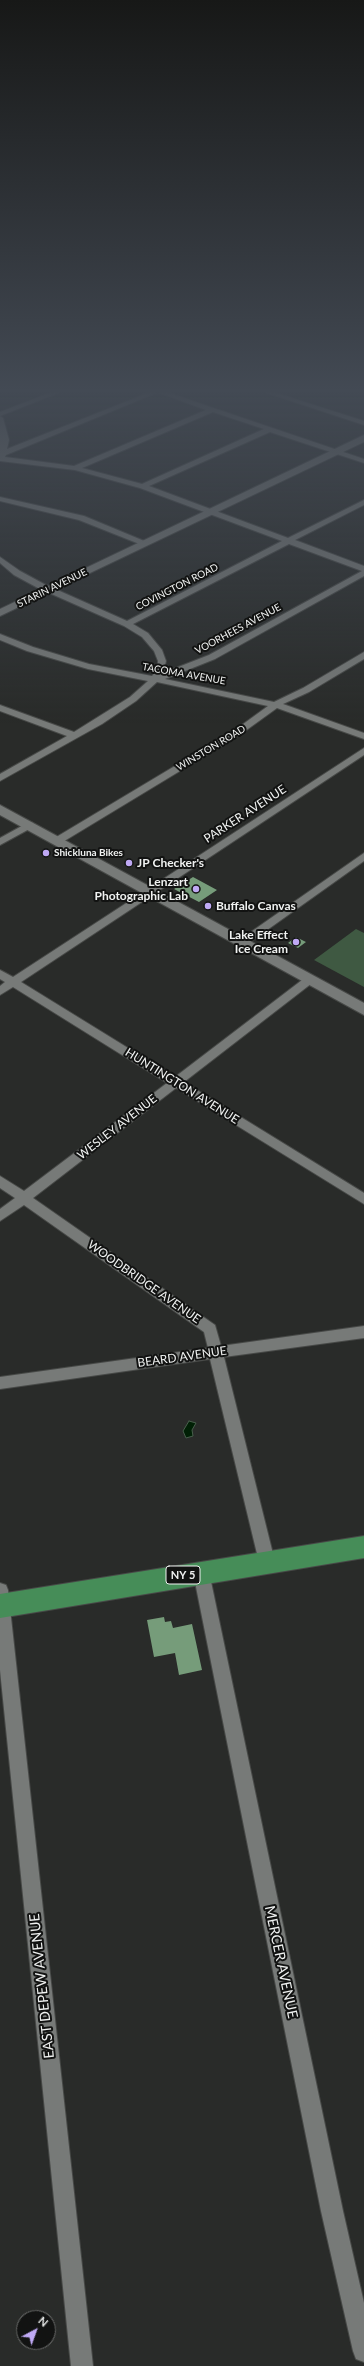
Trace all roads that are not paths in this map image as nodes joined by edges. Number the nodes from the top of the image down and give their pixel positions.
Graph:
1 (19, 503) edge
2 (191, 503) edge
3 (228, 503) edge
4 (361, 503) edge
5 (212, 511) junction
6 (289, 541) junction
7 (145, 543) junction
8 (0, 559) edge
9 (364, 569) edge
10 (364, 573) edge
11 (49, 589) junction
12 (0, 613) edge
13 (127, 624) junction
14 (0, 637) edge
15 (364, 655) edge
16 (154, 680) junction
17 (275, 705) junction
18 (0, 708) edge
19 (75, 736) junction
20 (364, 736) edge
21 (364, 751) edge
22 (0, 778) edge
23 (0, 809) edge
24 (29, 825) junction
25 (57, 841) junction
26 (0, 842) edge
27 (364, 856) edge
28 (149, 892) junction
29 (242, 943) junction
30 (0, 974) edge
31 (310, 980) junction
32 (13, 983) junction
33 (0, 991) edge
34 (364, 1010) edge
35 (176, 1082) junction
36 (0, 1181) edge
37 (24, 1198) junction
38 (364, 1199) edge
39 (0, 1216) edge
40 (364, 1332) edge
41 (216, 1353) junction
42 (0, 1383) edge
43 (364, 1547) edge
44 (267, 1562) junction
45 (201, 1572) junction
46 (1, 1600) edge
47 (364, 2351) edge
48 (82, 2366) edge

1 - 7 street
2 - 5 street
3 - 5 street, STARIN AVENUE
4 - 6 street, COVINGTON ROAD
5 - 6 street
5 - 7 street, STARIN AVENUE
6 - 9 street
6 - 13 street, COVINGTON ROAD
7 - 11 street, STARIN AVENUE
8 - 11 street
10 - 16 street, VOORHEES AVENUE
11 - 12 street, STARIN AVENUE
11 - 13 street
13 - 16 street
14 - 16 street, TACOMA AVENUE
15 - 17 street, WINSTON ROAD
16 - 17 street, TACOMA AVENUE
16 - 19 street, VOORHEES AVENUE
17 - 20 street, TACOMA AVENUE
17 - 25 street, WINSTON ROAD
18 - 19 street
19 - 22 street, VOORHEES AVENUE
21 - 28 street, PARKER AVENUE
23 - 24 street
24 - 25 street
24 - 26 street
25 - 28 street
27 - 29 street
28 - 29 street
28 - 32 street, PARKER AVENUE
29 - 31 street
30 - 32 street, HUNTINGTON AVENUE
31 - 34 street
31 - 35 street, WESLEY AVENUE
32 - 33 street, PARKER AVENUE
32 - 35 street, HUNTINGTON AVENUE
35 - 37 street, WESLEY AVENUE
35 - 38 street, HUNTINGTON AVENUE
36 - 37 street, WOODBRIDGE AVENUE
37 - 39 street, WESLEY AVENUE
37 - 41 street, WOODBRIDGE AVENUE
40 - 41 street, BEARD AVENUE
41 - 42 street, BEARD AVENUE
41 - 44 street, WOODBRIDGE AVENUE
43 - 44 main road, NY 5
44 - 45 main road, NY 5
45 - 46 main road, NY 5
45 - 47 street, MERCER AVENUE
46 - 48 street, EAST DEPEW AVENUE

